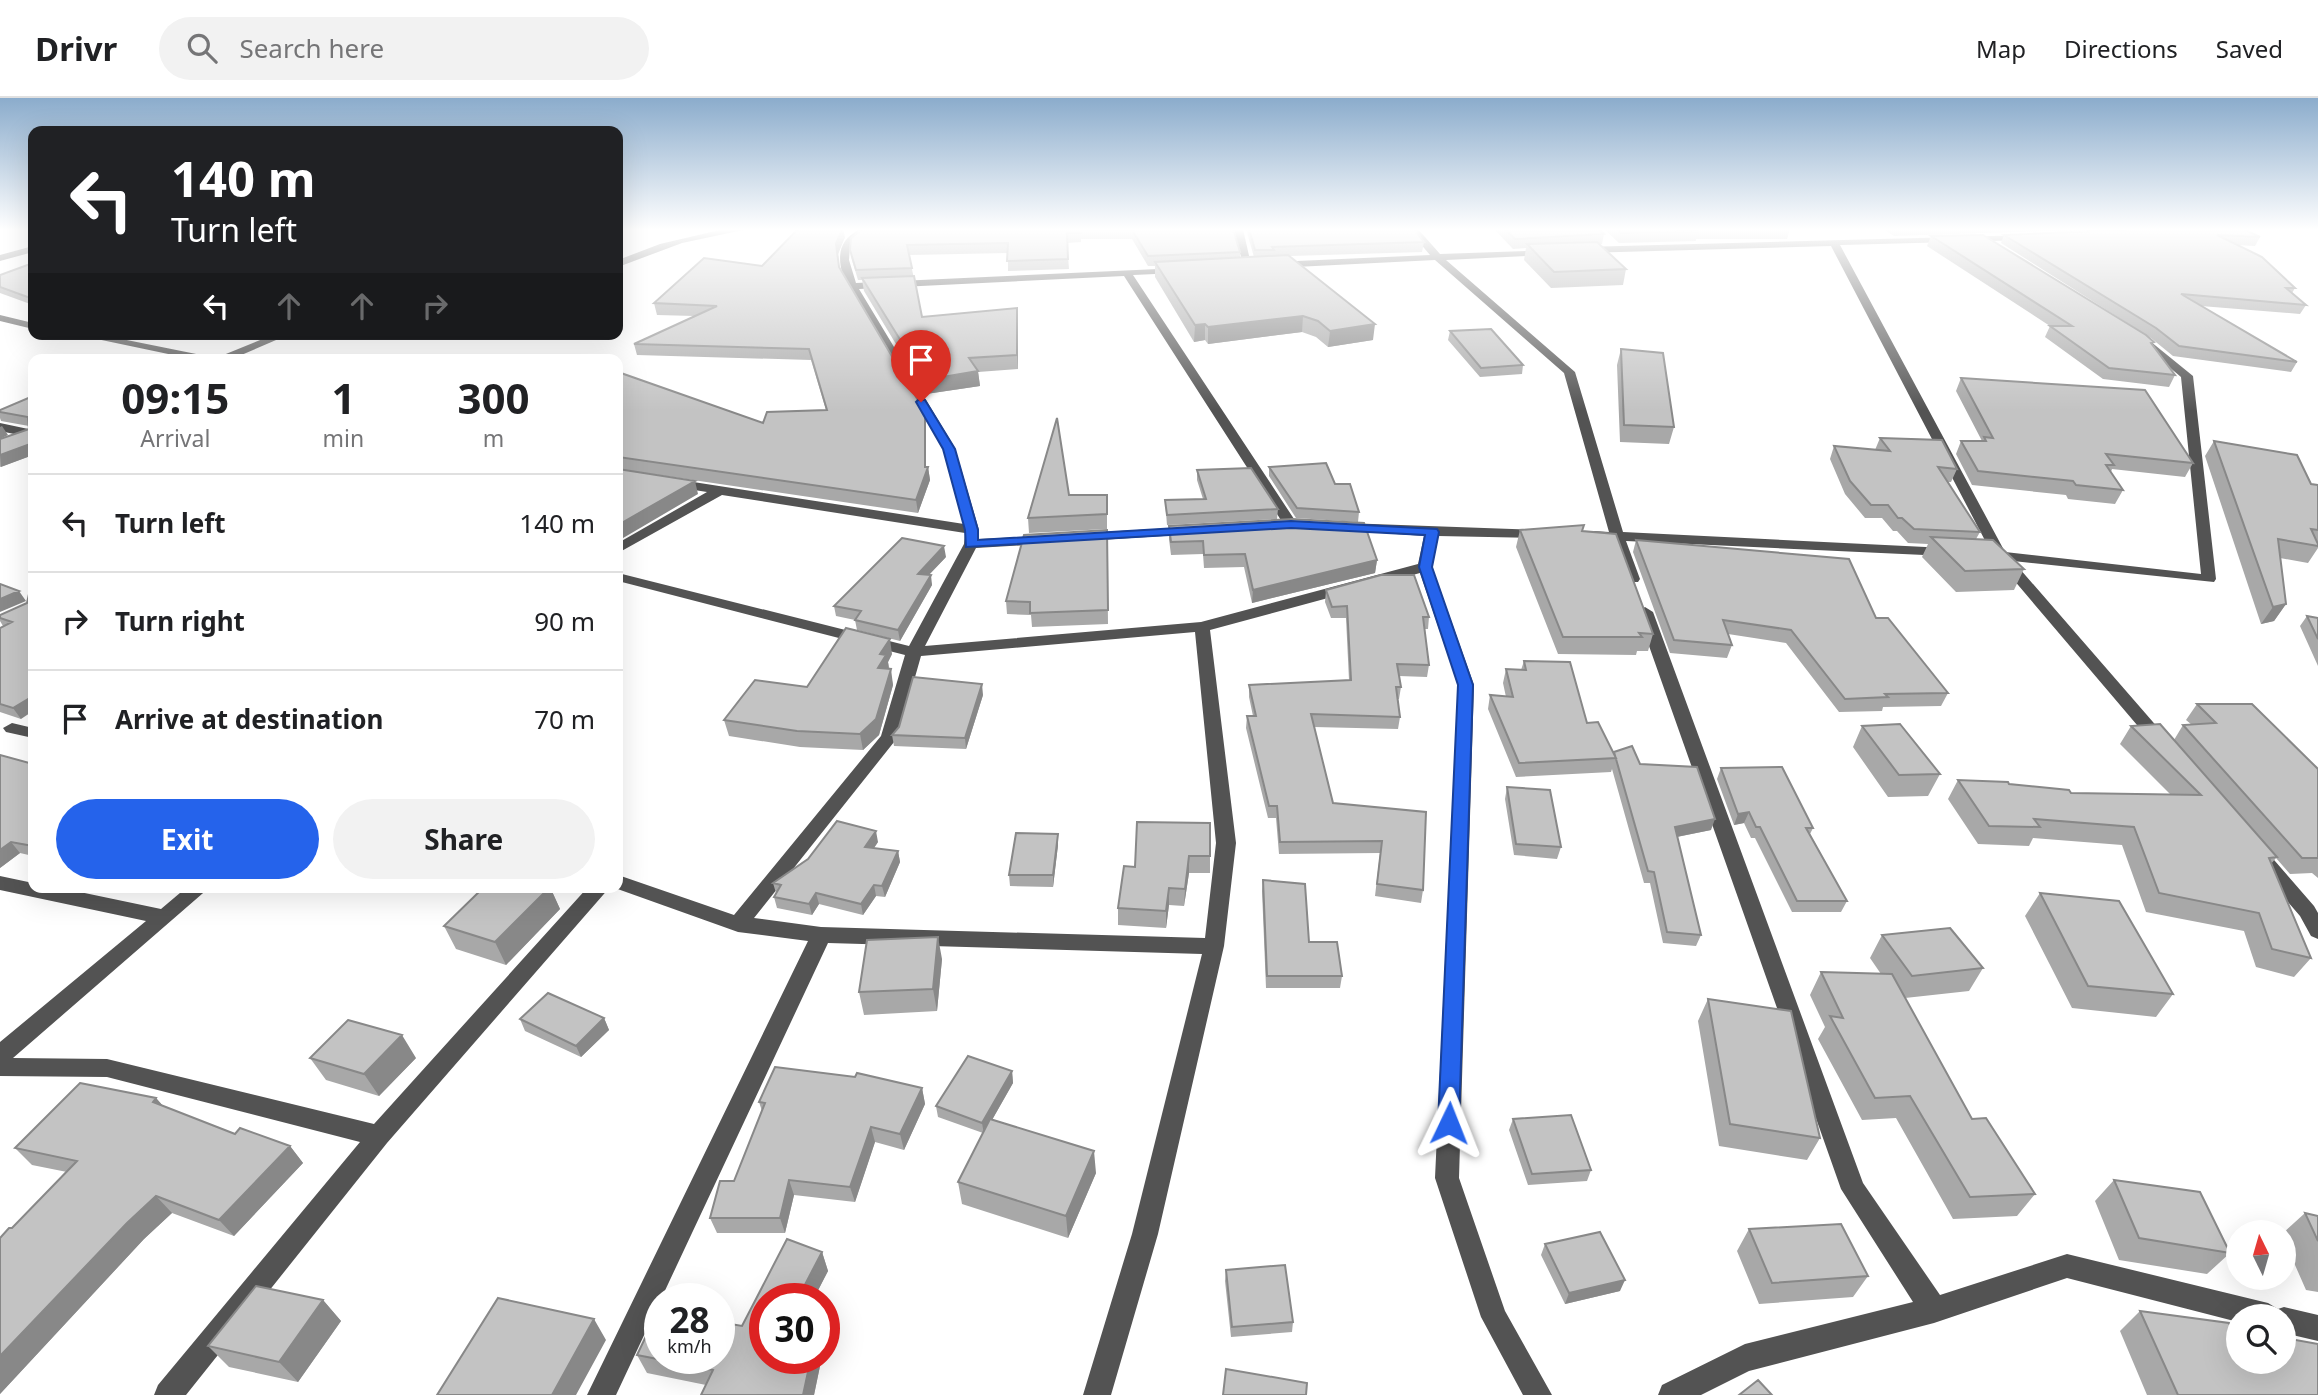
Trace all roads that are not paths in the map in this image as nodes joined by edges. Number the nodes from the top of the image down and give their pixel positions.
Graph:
1 (854, 290) edge
2 (1138, 290) edge
3 (1474, 290) edge
4 (1859, 290) edge
5 (0, 318) edge
6 (18, 323) junction
7 (28, 325) edge
8 (0, 330) edge
9 (2135, 335) edge
10 (110, 340) edge
11 (270, 340) edge
12 (184, 354) edge
13 (234, 354) edge
14 (0, 427) edge
15 (28, 432) edge
16 (28, 435) edge
17 (10, 441) edge
18 (656, 480) edge
19 (720, 490) junction
20 (1291, 525) edge
21 (1330, 527) edge
22 (1208, 530) edge
23 (1432, 532) junction
24 (1551, 534) edge
25 (1578, 535) edge
26 (1617, 536) junction
27 (971, 537) junction
28 (623, 546) edge
29 (1998, 554) junction
30 (1425, 567) junction
31 (623, 578) edge
32 (1202, 627) junction
33 (914, 652) junction
34 (12, 728) dead end
35 (28, 732) edge
36 (2171, 753) edge
37 (2252, 848) edge
38 (0, 883) edge
39 (623, 883) edge
40 (28, 889) edge
41 (49, 893) edge
42 (193, 893) edge
43 (595, 893) edge
44 (165, 917) junction
45 (738, 924) junction
46 (2318, 930) edge
47 (821, 935) junction
48 (1214, 946) junction
49 (0, 1055) edge
50 (0, 1067) edge
51 (379, 1136) junction
52 (2226, 1306) edge
53 (1934, 1310) junction
54 (2296, 1323) edge
55 (2318, 1328) edge
56 (168, 1395) edge
57 (601, 1395) edge
58 (1097, 1395) edge
59 (1538, 1395) edge
60 (1672, 1395) edge

1 - 27 street
2 - 20 street
3 - 26 street
4 - 29 street
5 - 6 street
6 - 7 street
6 - 8 street
9 - 29 street
10 - 12 street
11 - 13 street
14 - 15 street
16 - 17 street
18 - 19 street
19 - 27 street
19 - 28 street
21 - 23 street
22 - 27 street
23 - 24 street
23 - 30 street
25 - 26 street
26 - 29 street
26 - 53 street
27 - 33 street
29 - 36 street
30 - 32 street
30 - 59 street
31 - 33 street
32 - 33 street
32 - 48 street
33 - 45 street
34 - 35 street
37 - 46 street
38 - 40 street
39 - 45 street
41 - 44 street
42 - 44 street
43 - 51 street
44 - 49 street
45 - 47 street
47 - 48 street
47 - 57 street
48 - 58 street
50 - 51 street
51 - 56 street
52 - 53 street
53 - 60 street
54 - 55 street

